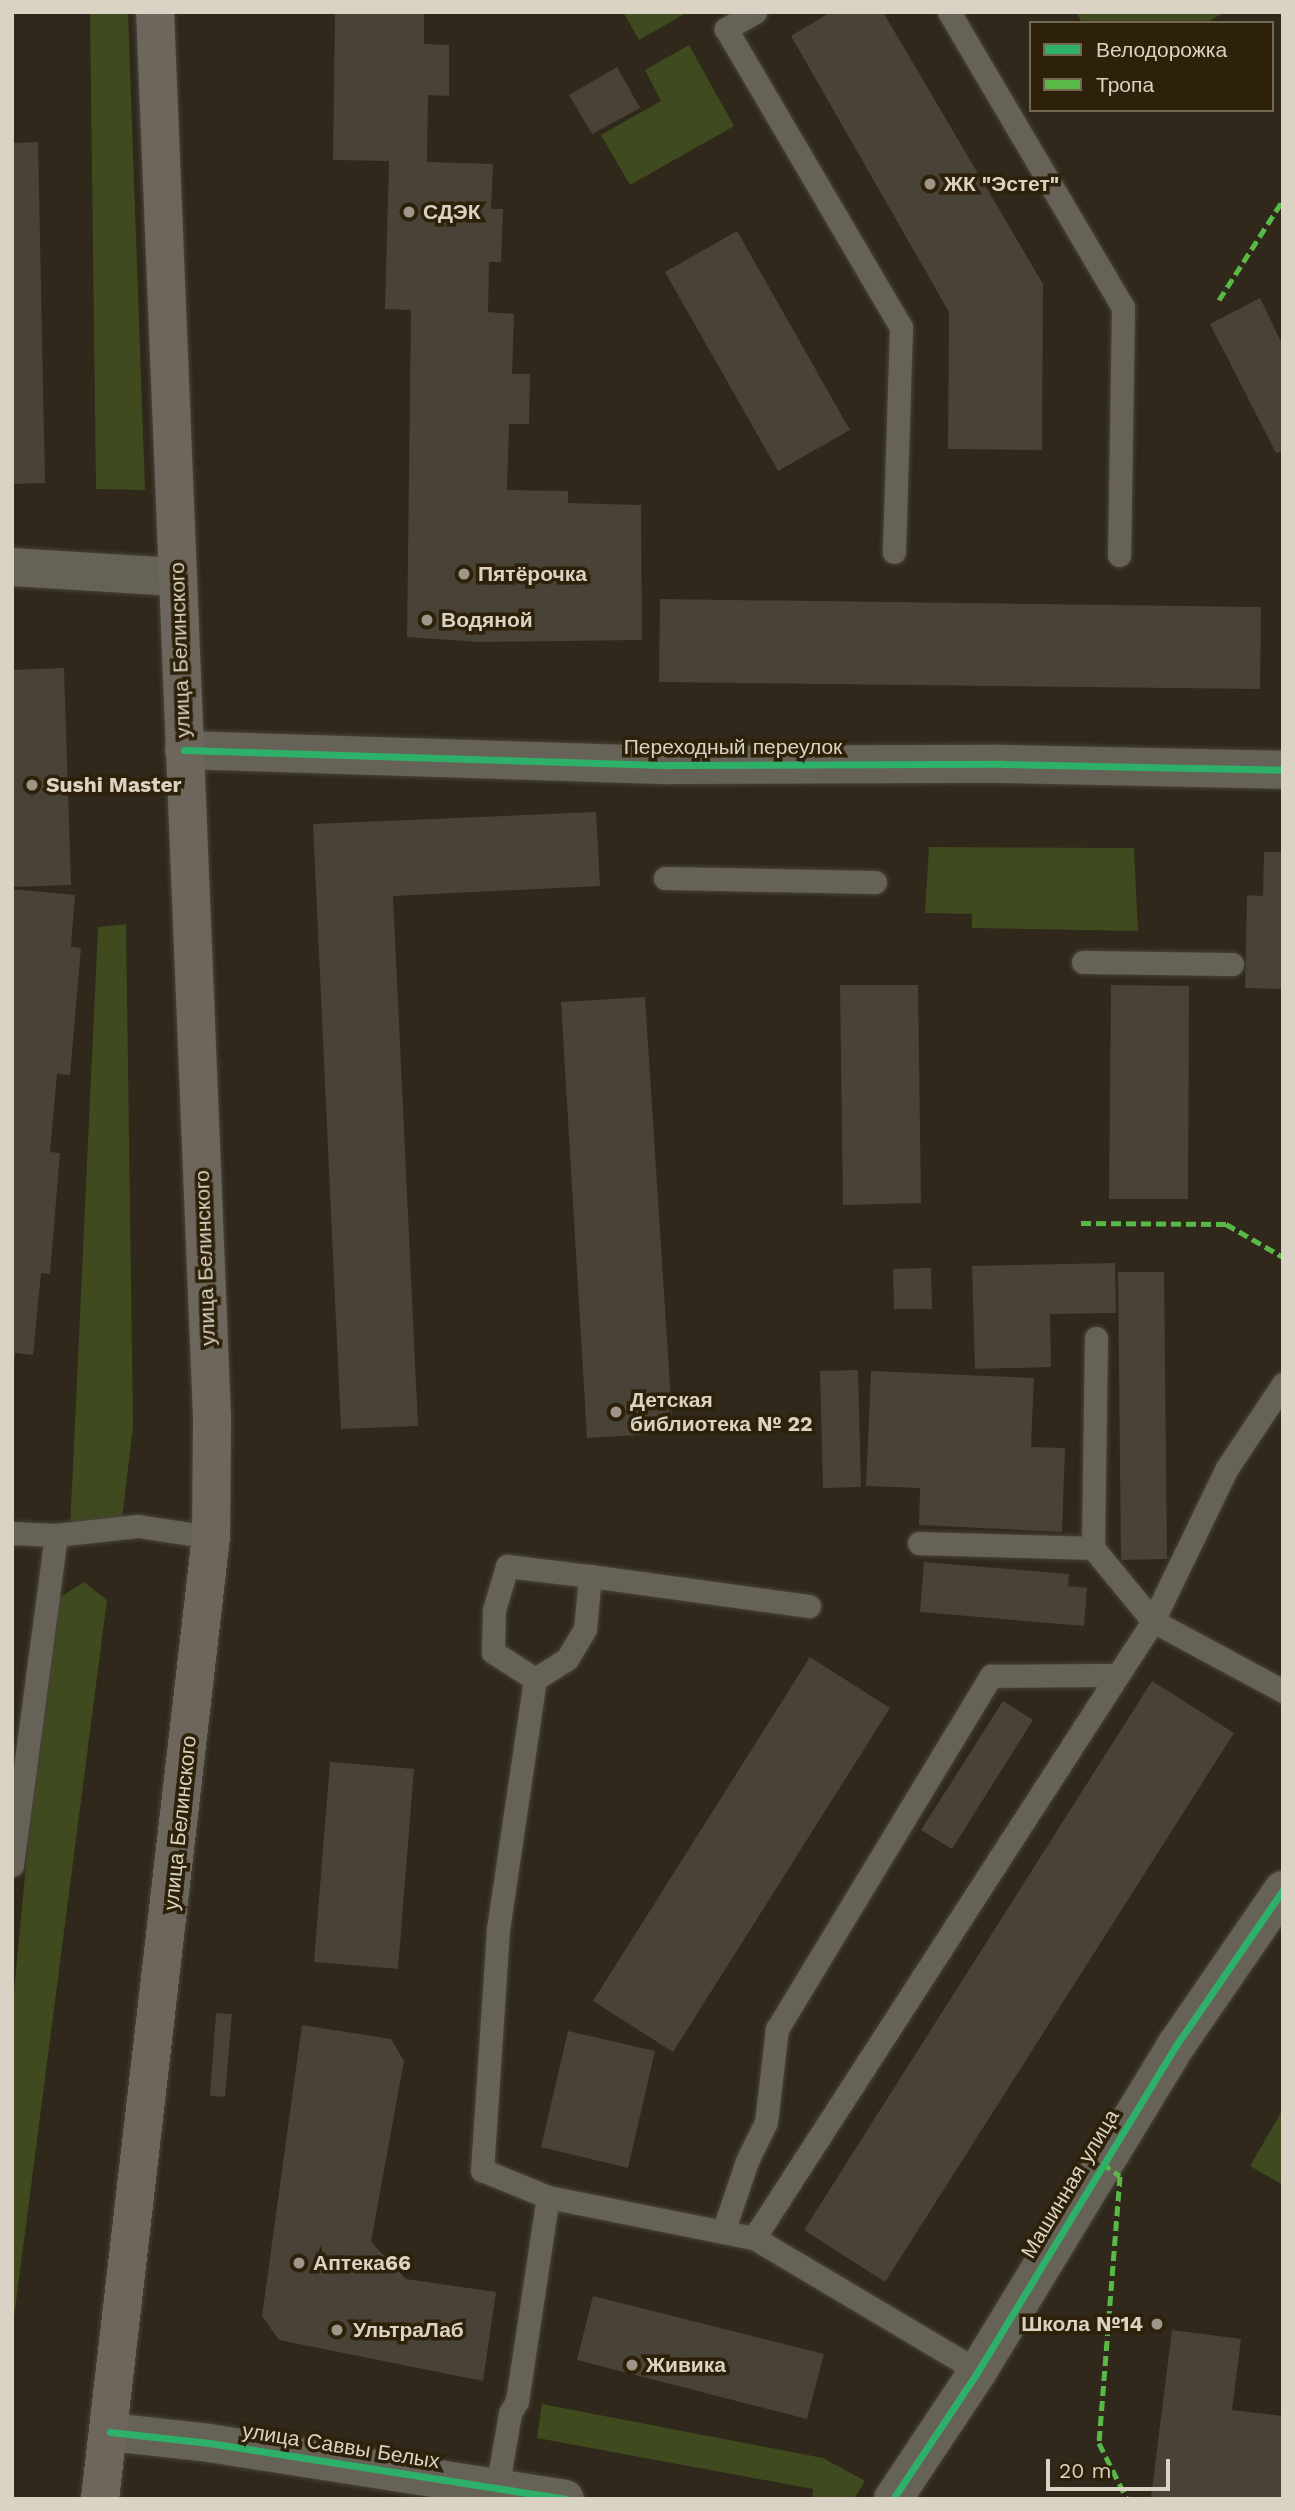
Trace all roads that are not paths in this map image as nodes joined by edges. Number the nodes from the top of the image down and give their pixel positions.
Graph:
1 (155, 12) edge
2 (755, 12) edge
3 (949, 12) edge
4 (894, 552) dead end
5 (1119, 555) dead end
6 (12, 567) edge
7 (177, 577) junction
8 (184, 750) junction
9 (1283, 770) edge
10 (665, 878) dead end
11 (875, 882) dead end
12 (1083, 962) dead end
13 (1232, 964) dead end
14 (1096, 1338) dead end
15 (1283, 1384) edge
16 (12, 1533) edge
17 (56, 1535) junction
18 (211, 1537) junction
19 (919, 1543) dead end
20 (1093, 1548) junction
21 (590, 1576) junction
22 (808, 1606) dead end
23 (1153, 1621) junction
24 (1118, 1675) junction
25 (535, 1679) junction
26 (1283, 1691) edge
27 (12, 1866) edge
28 (1283, 1890) edge
29 (548, 2197) junction
30 (723, 2232) junction
31 (754, 2238) junction
32 (978, 2371) junction
33 (110, 2432) junction
34 (497, 2489) junction
35 (100, 2499) edge
36 (565, 2499) edge
37 (893, 2499) edge

1 - 7 main road, улица Белинского
2 - 4 lane
3 - 5 lane
6 - 7 street
7 - 8 main road, улица Белинского
8 - 9 street, Переходный переулок
8 - 18 main road, улица Белинского
10 - 11 lane
12 - 13 lane
14 - 20 lane
15 - 23 lane
16 - 17 lane
17 - 18 lane
17 - 27 lane
18 - 33 main road, улица Белинского
19 - 20 lane
20 - 23 lane
21 - 22 lane
21 - 25 lane
21 - 25 lane
23 - 24 lane
23 - 26 lane
24 - 30 lane
24 - 31 lane
25 - 29 lane
28 - 32 street, Машинная улица
29 - 30 lane
29 - 34 lane
30 - 31 lane
31 - 32 lane
32 - 37 street, Машинная улица
33 - 34 street, улица Саввы Белых
33 - 35 main road, улица Белинского
34 - 36 street, улица Саввы Белых

